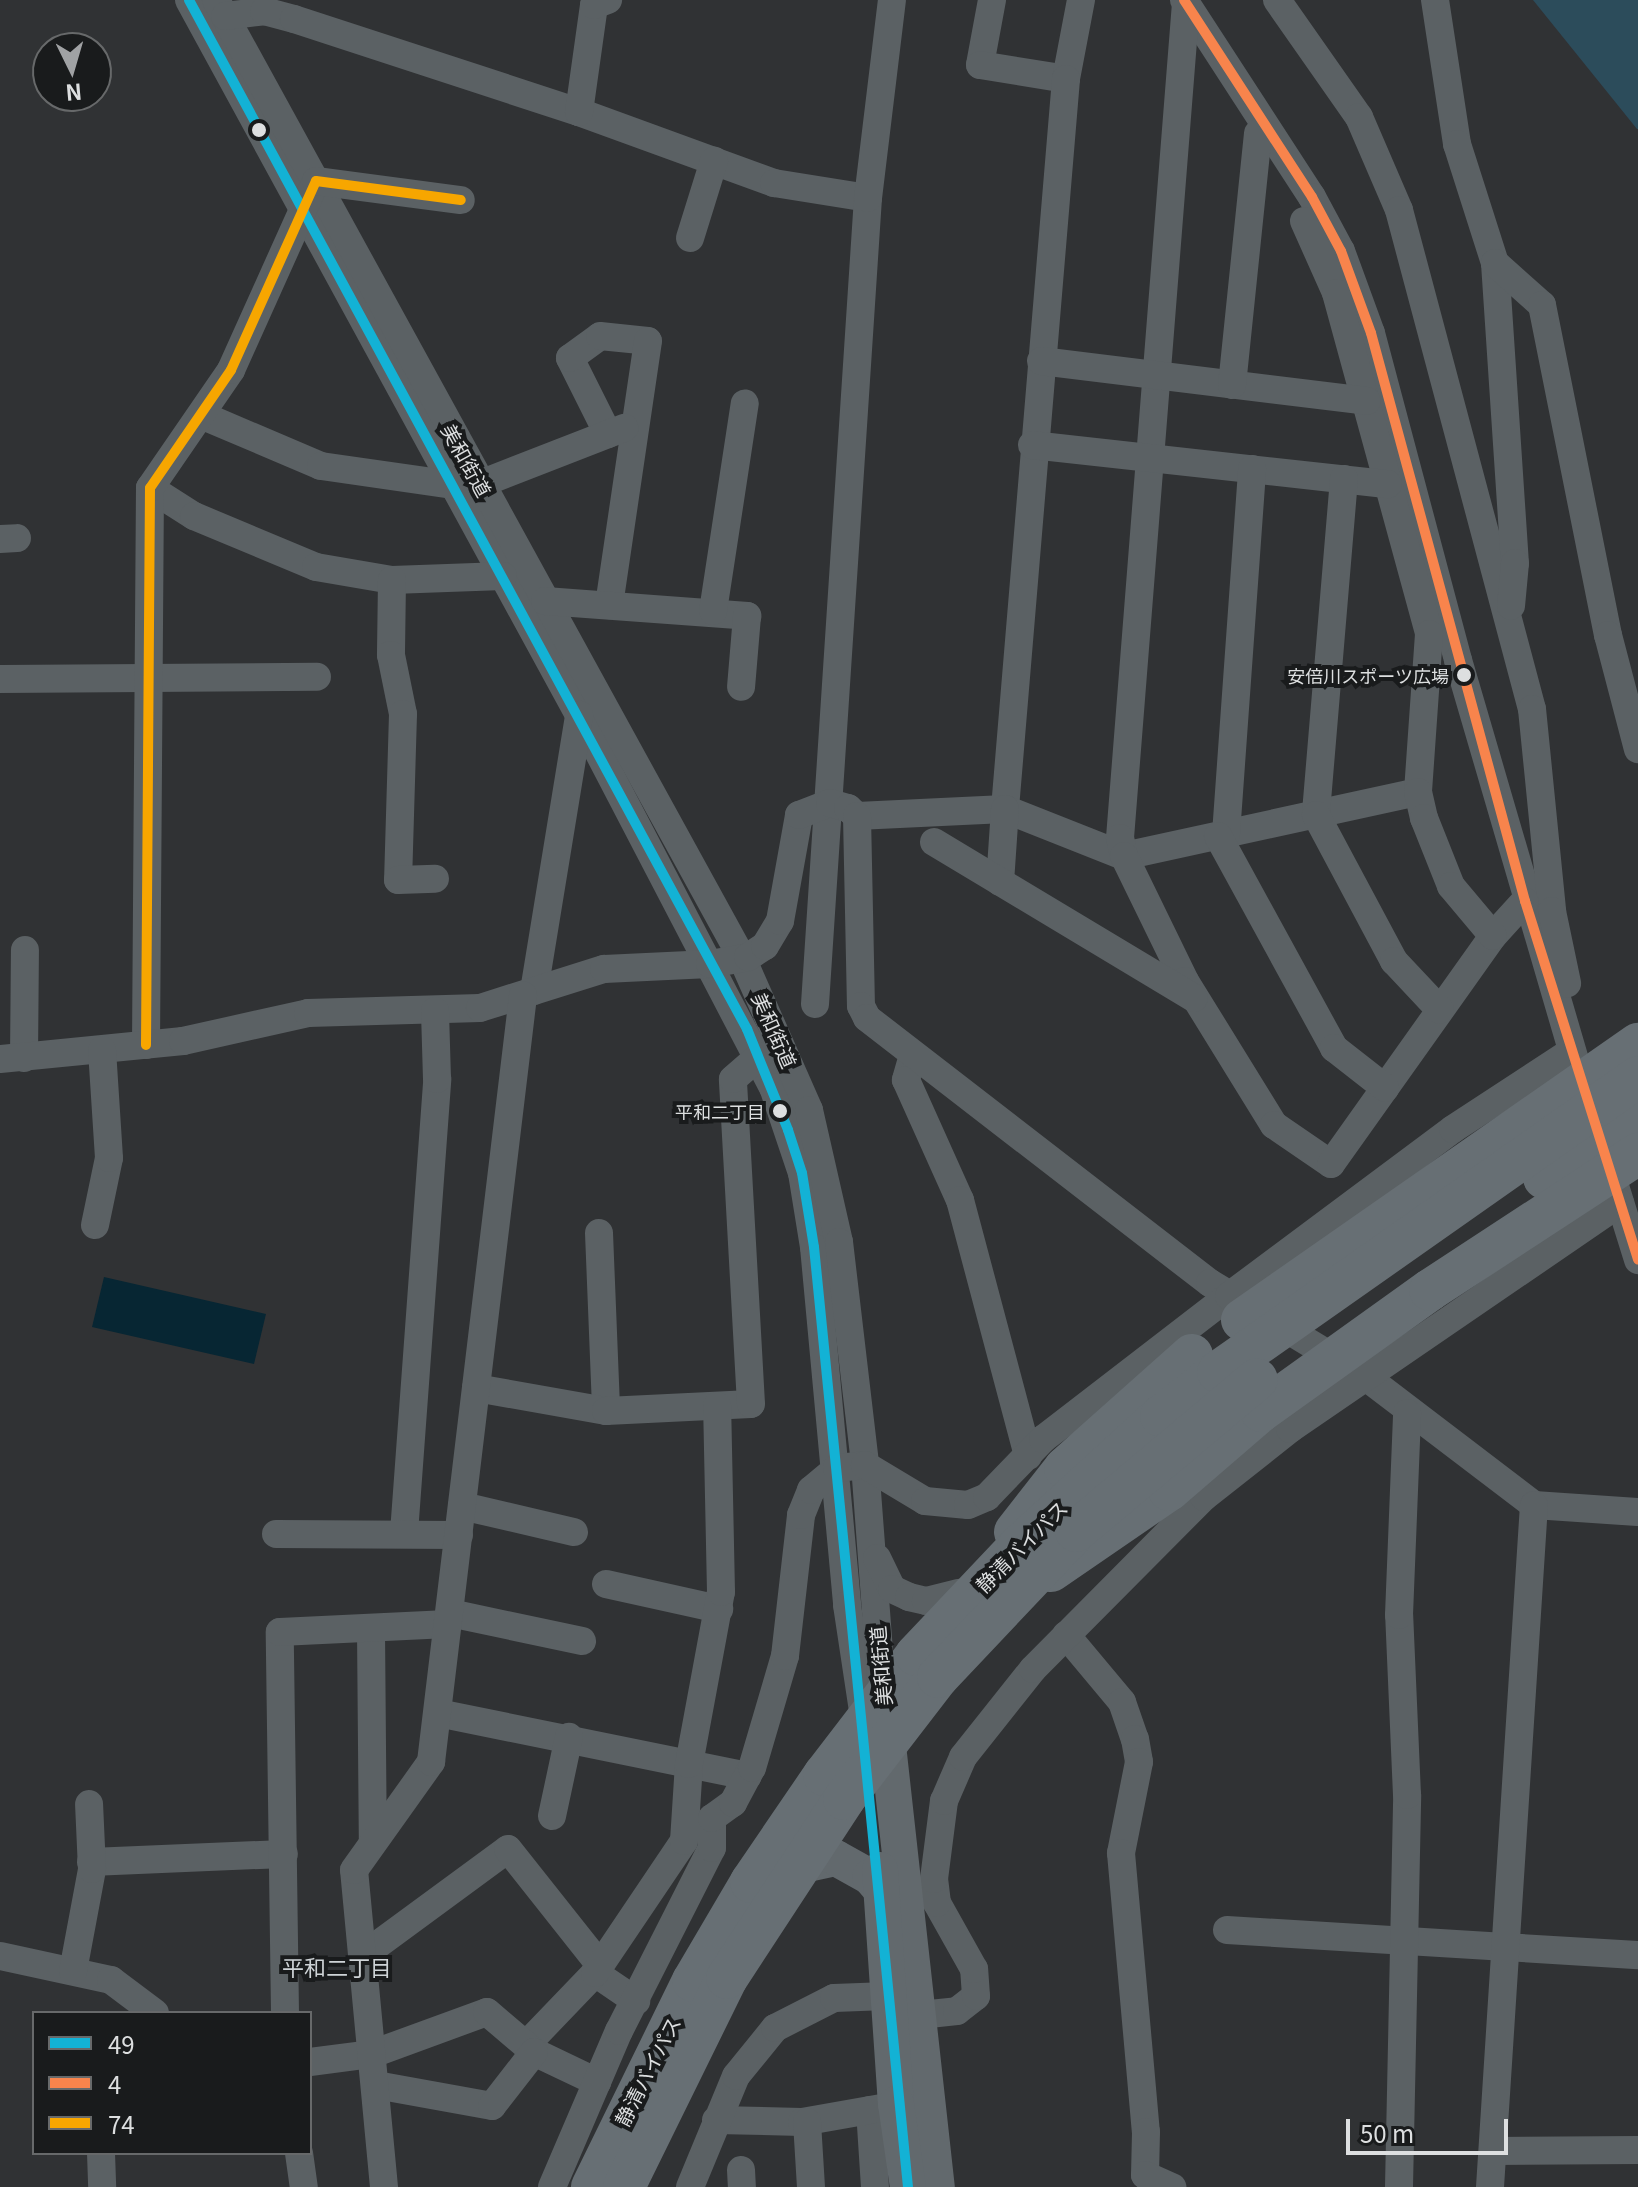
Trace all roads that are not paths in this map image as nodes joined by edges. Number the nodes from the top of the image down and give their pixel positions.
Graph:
1 (189, 0) edge
2 (608, 0) edge
3 (892, 0) edge
4 (992, 0) edge
5 (1081, 0) edge
6 (1277, 0) edge
7 (1435, 0) edge
8 (1185, 2) edge
9 (220, 8) edge
10 (298, 10) edge
11 (1066, 79) junction
12 (579, 112) junction
13 (1259, 122) junction
14 (714, 161) junction
15 (316, 181) junction
16 (868, 198) junction
17 (461, 200) dead end
18 (304, 210) junction
19 (690, 238) dead end
20 (1495, 263) junction
21 (1041, 361) junction
22 (1158, 375) junction
23 (1232, 385) junction
24 (1367, 401) junction
25 (745, 403) dead end
26 (201, 415) junction
27 (636, 424) junction
28 (608, 434) junction
29 (1032, 445) junction
30 (1152, 458) junction
31 (1252, 469) junction
32 (1344, 479) junction
33 (466, 484) junction
34 (1388, 484) junction
35 (150, 488) junction
36 (503, 576) junction
37 (392, 580) junction
38 (545, 601) junction
39 (609, 605) junction
40 (713, 611) junction
41 (1510, 627) junction
42 (317, 677) dead end
43 (0, 679) edge
44 (150, 679) junction
45 (741, 687) dead end
46 (579, 715) junction
47 (1638, 749) edge
48 (1418, 792) junction
49 (830, 803) junction
50 (1005, 809) junction
51 (1316, 815) junction
52 (857, 816) junction
53 (1222, 835) junction
54 (934, 842) dead end
55 (1124, 856) junction
56 (435, 879) dead end
57 (1000, 882) junction
58 (1525, 901) junction
59 (1493, 936) junction
60 (25, 950) dead end
61 (742, 958) junction
62 (710, 964) junction
63 (529, 994) junction
64 (1197, 1000) junction
65 (815, 1004) dead end
66 (1440, 1010) junction
67 (435, 1011) junction
68 (1638, 1044) edge
69 (146, 1045) junction
70 (1571, 1048) junction
71 (102, 1050) junction
72 (913, 1055) junction
73 (759, 1056) junction
74 (12, 1058) edge
75 (1638, 1077) edge
76 (1385, 1088) junction
77 (1638, 1115) edge
78 (1638, 1154) edge
79 (1620, 1203) junction
80 (95, 1225) dead end
81 (599, 1233) dead end
82 (1638, 1260) edge
83 (1229, 1296) junction
84 (1366, 1377) junction
85 (476, 1388) junction
86 (717, 1406) junction
87 (606, 1411) junction
88 (1407, 1413) junction
89 (1028, 1456) junction
90 (851, 1466) junction
91 (1534, 1505) junction
92 (462, 1506) junction
93 (1638, 1512) edge
94 (574, 1532) dead end
95 (404, 1533) junction
96 (276, 1534) dead end
97 (459, 1535) junction
98 (870, 1543) junction
99 (606, 1584) dead end
100 (959, 1593) junction
101 (719, 1609) junction
102 (449, 1618) junction
103 (371, 1631) junction
104 (1066, 1635) junction
105 (582, 1641) dead end
106 (438, 1713) junction
107 (874, 1714) junction
108 (569, 1737) junction
109 (689, 1764) junction
110 (748, 1776) junction
111 (89, 1804) dead end
112 (552, 1816) dead end
113 (373, 1840) junction
114 (284, 1854) junction
115 (91, 1862) junction
116 (783, 1870) junction
117 (882, 1891) junction
118 (1227, 1930) dead end
119 (1402, 1942) junction
120 (1506, 1948) junction
121 (365, 1954) junction
122 (1638, 1955) edge
123 (0, 1956) edge
124 (598, 1969) junction
125 (73, 1971) junction
126 (887, 1996) junction
127 (645, 2003) junction
128 (153, 2011) edge
129 (285, 2011) edge
130 (920, 2015) junction
131 (530, 2049) junction
132 (372, 2054) junction
133 (312, 2062) edge
134 (597, 2082) junction
135 (376, 2085) junction
136 (898, 2105) junction
137 (716, 2120) junction
138 (807, 2122) junction
139 (1638, 2150) edge
140 (1493, 2151) junction
141 (101, 2155) edge
142 (299, 2155) edge
143 (1145, 2181) edge
144 (102, 2187) edge
145 (304, 2187) edge
146 (384, 2187) edge
147 (552, 2187) edge
148 (577, 2187) edge
149 (592, 2187) edge
150 (624, 2187) edge
151 (630, 2187) edge
152 (690, 2187) edge
153 (811, 2187) edge
154 (875, 2187) edge
155 (908, 2187) edge
156 (937, 2187) edge
157 (1172, 2187) edge
158 (1399, 2187) edge
159 (1490, 2187) edge

1 - 18 street, 美和街道
2 - 12 street
3 - 16 street
4 - 11 street
5 - 11 street
6 - 41 street
7 - 20 street
8 - 13 street
8 - 22 street
9 - 10 street
9 - 15 street, 美和街道
10 - 12 street
11 - 21 street
12 - 14 street
13 - 23 street
13 - 24 street
13 - 58 street
14 - 16 street
14 - 19 street
15 - 17 street
15 - 18 street
15 - 33 street, 美和街道
16 - 49 street
18 - 26 street
18 - 33 street, 美和街道
20 - 41 street
20 - 47 street
21 - 22 street
21 - 29 street
22 - 23 street
22 - 30 street
23 - 24 street
24 - 34 street
25 - 40 street
26 - 33 street
26 - 35 street
27 - 28 street
27 - 28 street
27 - 39 street
28 - 33 street
29 - 30 street
29 - 50 street
30 - 31 street
30 - 55 street
31 - 32 street
31 - 53 street
32 - 34 street
32 - 51 street
33 - 36 street, 美和街道
33 - 38 street, 美和街道
34 - 48 street
35 - 37 street
35 - 44 street
36 - 37 street
36 - 46 street, 美和街道
37 - 56 street
38 - 39 street
38 - 61 street, 美和街道
39 - 40 street
40 - 45 street
41 - 70 street
42 - 44 street
43 - 44 street
44 - 69 street
46 - 62 street, 美和街道
46 - 63 street
48 - 51 street
48 - 59 street
49 - 52 street
49 - 61 street
49 - 65 street
50 - 52 street
50 - 55 street
50 - 57 street
51 - 53 street
51 - 66 street
52 - 72 street
53 - 55 street
53 - 76 street
54 - 57 street
55 - 64 street
57 - 64 street
58 - 59 street
58 - 70 street
59 - 66 street
60 - 74 street
61 - 62 street
61 - 90 street, 美和街道
62 - 63 street
62 - 73 street, 美和街道
63 - 67 street
63 - 85 street
64 - 76 street
66 - 76 street
67 - 69 street
67 - 95 street
68 - 100 highway, bridge
69 - 71 street
70 - 79 street
70 - 83 street
71 - 74 street
71 - 80 street
72 - 83 street
72 - 89 street
73 - 86 street
73 - 90 street, 美和街道
75 - 149 highway, 静清バイパス, bridge
77 - 150 highway, 静清バイパス, bridge
78 - 107 highway, bridge
79 - 82 street
79 - 84 street
81 - 87 street
83 - 84 street
83 - 89 street
84 - 88 street
84 - 104 street
85 - 87 street
85 - 92 street
86 - 87 street
86 - 101 street
88 - 91 street
88 - 119 street
89 - 90 street
90 - 98 street, 美和街道
90 - 107 street, 美和街道
90 - 110 street
91 - 93 street
91 - 120 street
92 - 94 street
92 - 97 street
95 - 96 street
95 - 97 street
97 - 102 street
98 - 100 street
98 - 107 street, 美和街道
99 - 101 street
100 - 107 highway
101 - 109 street
102 - 103 street
102 - 105 street
102 - 106 street
103 - 113 street
103 - 114 street
104 - 130 street
104 - 143 street
106 - 108 street
106 - 113 street
107 - 116 highway
107 - 117 main road, 美和街道
107 - 127 highway
107 - 130 main road, 美和街道
108 - 109 street
108 - 112 street
109 - 110 street
109 - 124 street
110 - 127 street
111 - 115 street
113 - 121 street
114 - 115 street
114 - 129 street
115 - 125 street
116 - 117 main road
116 - 151 highway
117 - 126 main road, 美和街道
118 - 119 street
119 - 120 street
119 - 158 street
120 - 122 street
120 - 140 street
121 - 124 street
121 - 132 street
123 - 125 street
124 - 127 street
124 - 131 street
125 - 128 street
126 - 136 main road, 美和街道
126 - 137 street
127 - 134 street
127 - 148 highway
130 - 136 main road, 美和街道
131 - 132 street
131 - 134 street
131 - 135 street
132 - 133 street
132 - 135 street
134 - 147 street
135 - 146 street
136 - 138 street
136 - 154 street
136 - 155 main road, 美和街道
136 - 156 main road, 美和街道
137 - 138 street
137 - 152 street
138 - 153 street
139 - 140 street
140 - 159 street
141 - 144 street
142 - 145 street
143 - 157 street

